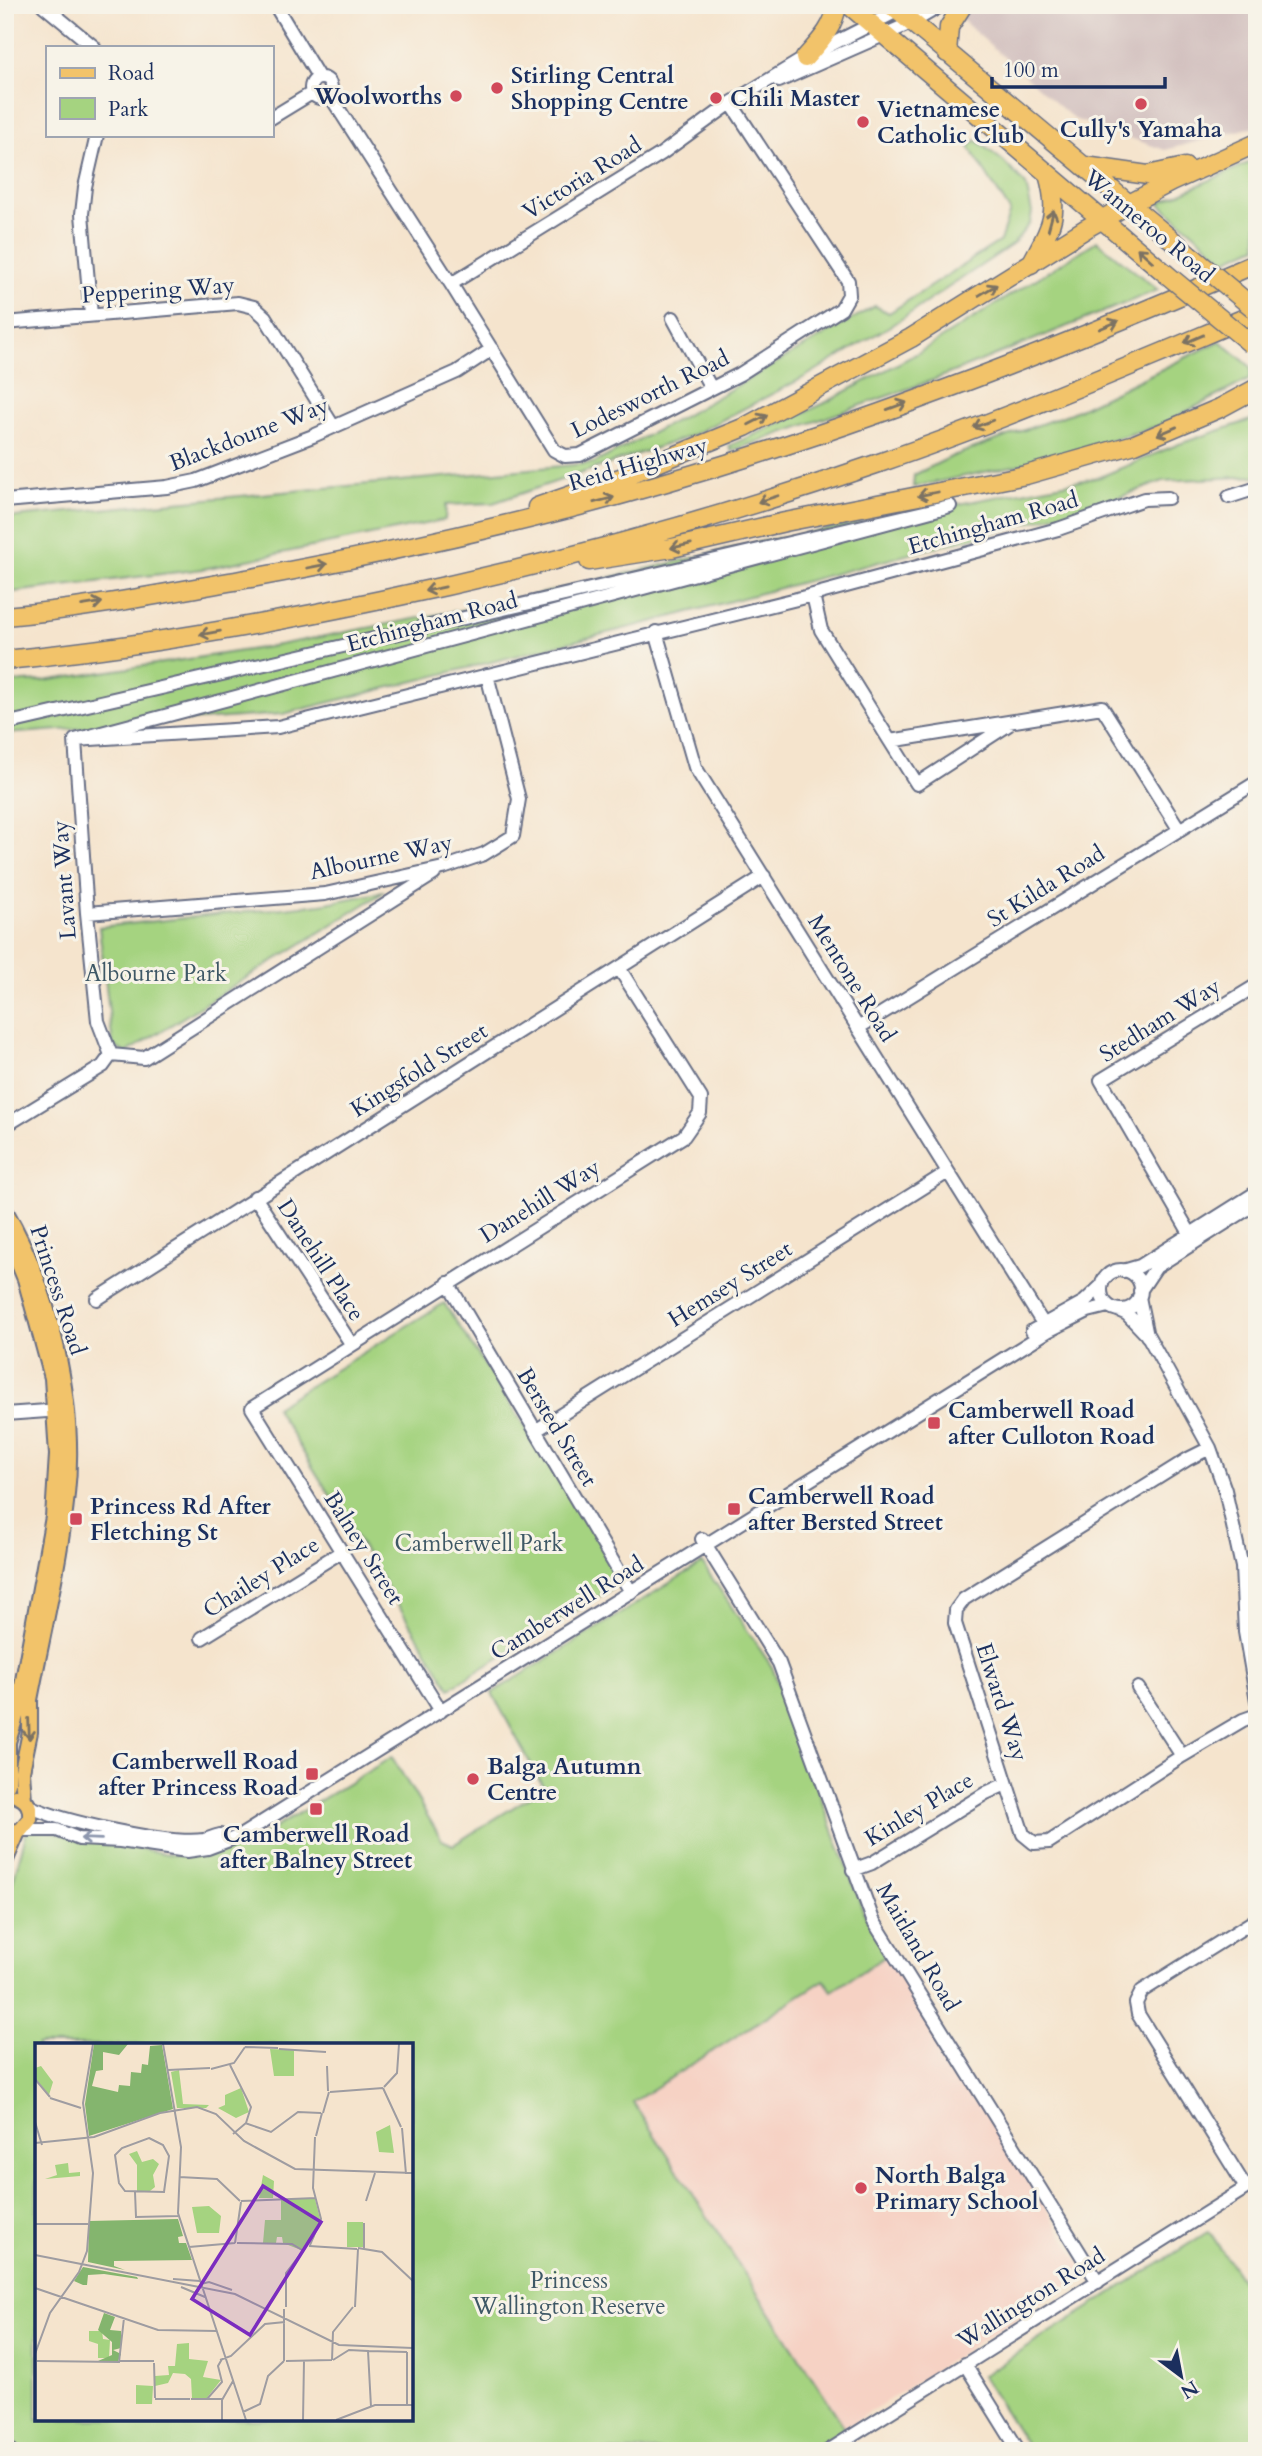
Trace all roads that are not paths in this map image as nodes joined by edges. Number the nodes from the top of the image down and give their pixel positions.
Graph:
1 (43, 5) edge
2 (275, 5) edge
3 (837, 5) edge
4 (849, 5) edge
5 (942, 5) edge
6 (963, 5) edge
7 (902, 11) edge
8 (878, 30) junction
9 (93, 46) edge
10 (947, 53) junction
11 (805, 58) junction
12 (319, 78) junction
13 (312, 93) junction
14 (329, 94) junction
15 (731, 103) junction
16 (273, 116) edge
17 (97, 136) edge
18 (1257, 142) edge
19 (1082, 165) junction
20 (1048, 174) junction
21 (1129, 204) junction
22 (1102, 219) junction
23 (1257, 263) edge
24 (1031, 264) junction
25 (452, 284) junction
26 (1257, 312) edge
27 (90, 315) junction
28 (673, 318) dead end
29 (5, 323) edge
30 (1254, 346) edge
31 (492, 349) junction
32 (711, 388) junction
33 (1257, 388) edge
34 (1257, 401) edge
35 (1220, 408) junction
36 (333, 426) junction
37 (1257, 488) edge
38 (1229, 497) dead end
39 (1168, 498) dead end
40 (5, 501) edge
41 (443, 540) junction
42 (502, 575) junction
43 (813, 595) junction
44 (5, 616) edge
45 (656, 632) junction
46 (5, 660) edge
47 (487, 675) junction
48 (1014, 721) junction
49 (5, 724) edge
50 (75, 740) junction
51 (890, 741) junction
52 (1257, 782) edge
53 (1179, 829) junction
54 (443, 868) junction
55 (764, 877) junction
56 (87, 913) junction
57 (619, 968) junction
58 (1257, 985) edge
59 (858, 1028) junction
60 (111, 1055) junction
61 (5, 1126) edge
62 (948, 1172) junction
63 (1257, 1192) edge
64 (255, 1198) junction
65 (1257, 1203) edge
66 (5, 1210) edge
67 (5, 1231) edge
68 (1192, 1238) junction
69 (1123, 1271) junction
70 (448, 1283) junction
71 (1101, 1286) junction
72 (1140, 1294) junction
73 (97, 1299) dead end
74 (1113, 1308) junction
75 (1045, 1328) junction
76 (1147, 1336) junction
77 (352, 1345) junction
78 (252, 1408) joint
79 (61, 1410) junction
80 (5, 1414) edge
81 (535, 1432) junction
82 (1210, 1448) junction
83 (704, 1543) junction
84 (341, 1552) junction
85 (1257, 1563) edge
86 (1242, 1567) junction
87 (629, 1588) junction
88 (202, 1638) dead end
89 (1138, 1688) dead end
90 (1257, 1702) edge
91 (439, 1707) junction
92 (1257, 1715) edge
93 (1182, 1756) junction
94 (1006, 1784) junction
95 (5, 1790) edge
96 (5, 1797) edge
97 (26, 1803) junction
98 (15, 1831) edge
99 (5, 1862) edge
100 (853, 1870) junction
101 (1257, 1919) edge
102 (1251, 2184) edge
103 (1098, 2282) junction
104 (965, 2364) junction
105 (5, 2444) edge
106 (9, 2451) edge
107 (829, 2451) edge
108 (1019, 2451) edge

1 - 9 street
2 - 12 street
3 - 11 highway
4 - 8 highway, Wanneroo Road
5 - 7 street
6 - 10 highway
7 - 8 street
7 - 10 highway, Wanneroo Road
8 - 11 street, Victoria Road
8 - 15 street, Victoria Road
8 - 20 highway, Wanneroo Road
10 - 19 highway, Wanneroo Road
11 - 15 street, Victoria Road
12 - 13 street
12 - 14 street
13 - 14 street
13 - 16 street
14 - 25 street, Lodesworth Road
15 - 25 street, Victoria Road
15 - 32 street, Lodesworth Road
17 - 27 street
18 - 19 highway
18 - 21 highway
19 - 21 highway, Wanneroo Road
20 - 22 highway, Wanneroo Road
24 -> 20 highway
21 - 22 highway
21 - 26 highway, Wanneroo Road, bridge
22 - 24 highway
30 -> 22 highway, Wanneroo Road, bridge
41 -> 23 highway, Reid Highway
41 -> 24 highway
25 - 31 street, Lodesworth Road
26 -> 42 highway
27 - 29 street, Peppering Way
27 - 36 street, Peppering Way
28 - 32 street
31 - 32 street, Lodesworth Road
31 - 36 street, Blackdoune Way
33 - 35 highway
34 - 35 highway
35 -> 42 highway
36 - 40 street, Blackdoune Way
37 - 38 street
39 - 43 street, Etchingham Road
44 -> 41 highway, Reid Highway
42 -> 46 highway
43 - 45 street, Etchingham Road
43 - 51 street
45 - 47 street, Etchingham Road
45 - 55 street, Mentone Road
47 - 50 street, Etchingham Road
47 - 54 street, Albourne Way
48 - 51 street
48 - 51 street
48 - 53 street
49 - 50 street, Etchingham Road
50 - 56 street, Lavant Way
52 - 53 street, St Kilda Road
53 - 59 street, St Kilda Road
54 - 56 street, Albourne Way
54 - 60 street
55 - 57 street, Kingsfold Street
55 - 59 street, Mentone Road
56 - 60 street, Lavant Way
57 - 64 street, Kingsfold Street
57 - 70 street, Danehill Way
58 - 68 street, Stedham Way
59 - 62 street, Mentone Road
60 - 61 street
62 - 75 street, Mentone Road
62 - 81 street, Hemsey Street
63 - 68 street
64 - 73 street, Kingsfold Street
64 - 77 street, Danehill Place
65 - 68 street
66 - 79 main road, Princess Road
67 - 79 main road, Princess Road
68 - 69 street
68 - 72 street
69 - 71 street
69 - 72 street
70 - 77 street, Danehill Way
70 - 81 street, Bersted Street
71 - 74 street
71 - 75 street, Camberwell Road
72 - 74 street
72 - 76 street
74 - 75 street, Camberwell Road
74 - 76 street
75 - 83 street, Camberwell Road
76 - 82 street
77 - 78 street, Danehill Way
78 - 84 street, Balney Street
79 - 80 street
79 - 95 main road, Princess Road
79 -> 97 main road, Princess Road
81 - 87 street, Bersted Street
82 - 86 street
82 - 94 street, Elward Way
83 - 87 street, Camberwell Road
83 - 100 street, Maitland Road
84 - 88 street, Chailey Place
84 - 91 street, Balney Street
85 - 86 street
86 - 90 street
87 - 91 street, Camberwell Road
89 - 93 street
91 - 97 street, Camberwell Road
91 -> 98 street, Camberwell Road
92 - 93 street, Elward Way
93 - 94 street, Elward Way
94 - 100 street, Kinley Place
96 - 97 main road
97 - 98 main road, Princess Road
98 - 99 main road
100 - 103 street, Maitland Road
101 - 102 street
102 - 103 street, Wallington Road
103 - 104 street, Wallington Road
104 - 107 street, Wallington Road
104 - 108 street
105 - 106 main road

